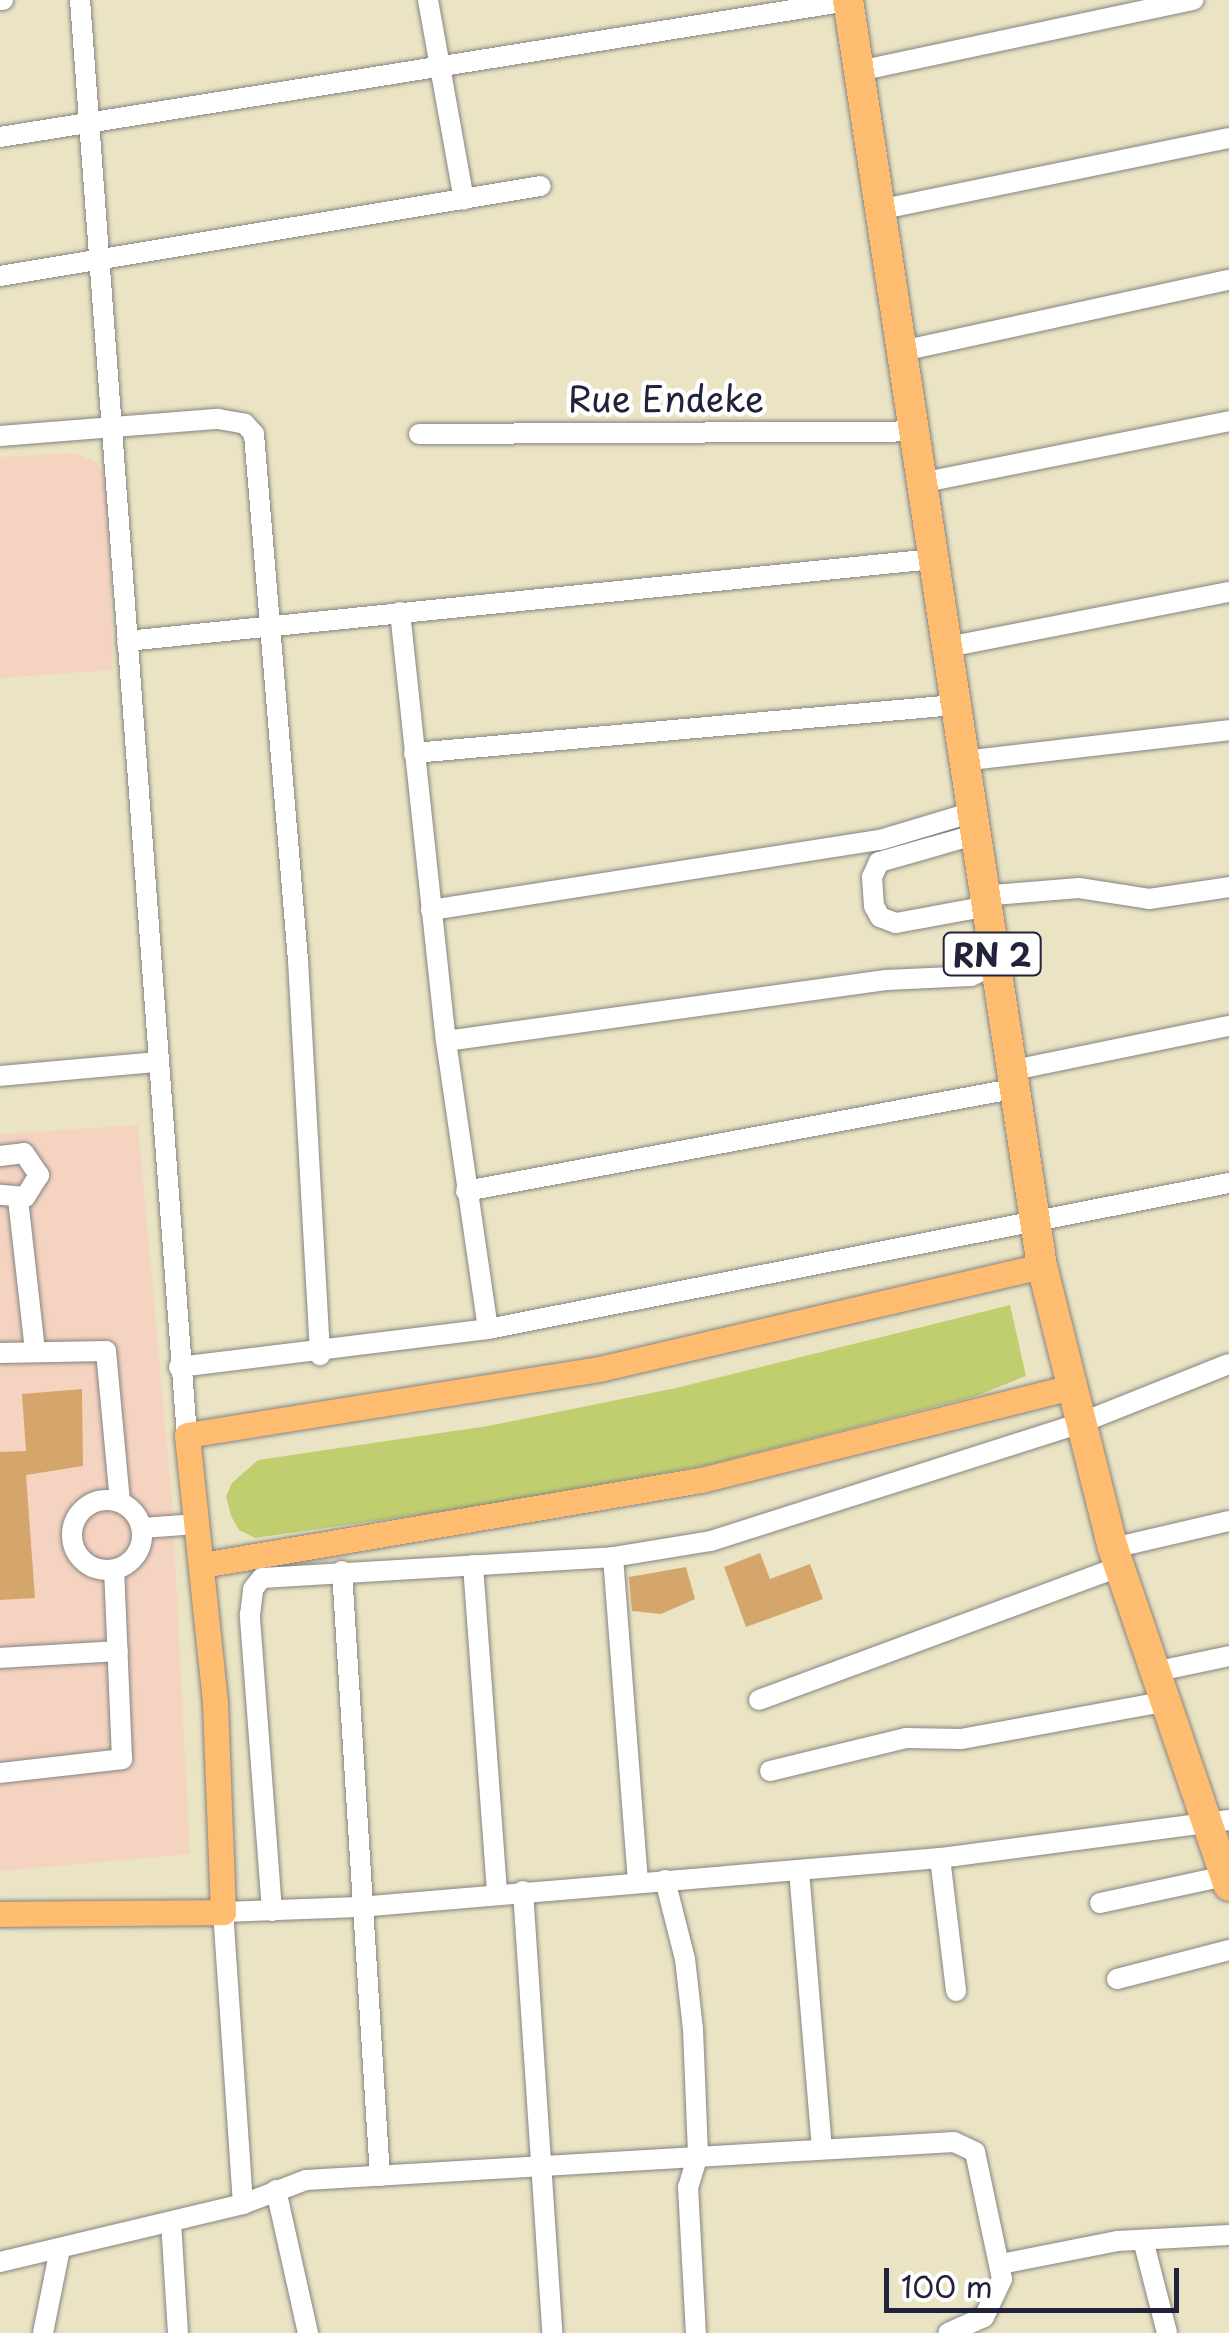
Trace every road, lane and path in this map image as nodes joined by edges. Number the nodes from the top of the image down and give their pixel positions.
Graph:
1 (80, 0) edge
2 (428, 0) edge
3 (1194, 0) edge
4 (848, 1) edge
5 (440, 66) junction
6 (859, 71) junction
7 (92, 120) junction
8 (0, 136) edge
9 (1229, 138) edge
10 (542, 186) dead end
11 (464, 200) junction
12 (883, 209) junction
13 (104, 260) junction
14 (0, 276) edge
15 (1229, 280) edge
16 (902, 351) junction
17 (1229, 422) edge
18 (114, 429) junction
19 (914, 431) junction
20 (419, 434) dead end
21 (0, 436) edge
22 (920, 483) junction
23 (933, 558) junction
24 (1229, 592) edge
25 (400, 612) junction
26 (272, 624) junction
27 (127, 642) junction
28 (948, 647) junction
29 (955, 705) junction
30 (1229, 730) edge
31 (414, 753) junction
32 (963, 761) junction
33 (972, 824) junction
34 (1229, 887) edge
35 (982, 901) junction
36 (431, 910) junction
37 (994, 965) junction
38 (1229, 1026) edge
39 (446, 1041) junction
40 (156, 1062) junction
41 (0, 1076) edge
42 (1011, 1080) junction
43 (0, 1156) edge
44 (1229, 1184) edge
45 (466, 1191) junction
46 (9, 1197) edge
47 (1035, 1224) junction
48 (1042, 1266) junction
49 (488, 1330) junction
50 (36, 1351) junction
51 (0, 1353) edge
52 (320, 1355) junction
53 (1229, 1364) edge
54 (179, 1367) junction
55 (1068, 1388) junction
56 (1078, 1424) junction
57 (187, 1435) junction
58 (120, 1502) junction
59 (1229, 1521) edge
60 (197, 1524) junction
61 (142, 1528) junction
62 (613, 1557) junction
63 (1116, 1558) junction
64 (202, 1564) junction
65 (473, 1566) junction
66 (114, 1570) junction
67 (342, 1571) junction
68 (118, 1651) junction
69 (1229, 1656) edge
70 (0, 1658) edge
71 (1154, 1672) junction
72 (759, 1700) dead end
73 (1163, 1702) junction
74 (770, 1771) dead end
75 (0, 1773) edge
76 (1219, 1822) edge
77 (940, 1858) junction
78 (798, 1870) junction
79 (665, 1880) junction
80 (638, 1881) junction
81 (1227, 1881) edge
82 (523, 1891) junction
83 (498, 1893) junction
84 (1100, 1903) dead end
85 (359, 1908) junction
86 (272, 1911) junction
87 (223, 1912) junction
88 (0, 1914) edge
89 (1229, 1950) edge
90 (1117, 1979) dead end
91 (956, 1992) dead end
92 (822, 2149) junction
93 (698, 2156) junction
94 (545, 2165) junction
95 (380, 2176) junction
96 (276, 2190) junction
97 (243, 2204) junction
98 (172, 2222) junction
99 (1229, 2236) edge
100 (1142, 2240) junction
101 (60, 2249) junction
102 (0, 2262) edge
103 (1000, 2264) junction
104 (976, 2329) edge
105 (43, 2333) edge
106 (178, 2333) edge
107 (308, 2333) edge
108 (552, 2333) edge
109 (696, 2333) edge
110 (948, 2333) edge
111 (1168, 2333) edge

1 - 7 street
2 - 5 street
3 - 6 street
4 - 5 street
4 - 6 highway, RN 2
5 - 7 street
5 - 11 street
6 - 12 highway, RN 2
7 - 8 street
7 - 13 street
9 - 12 street
10 - 11 street
11 - 13 street
12 - 16 highway, RN 2
13 - 14 street
13 - 18 street
15 - 16 street
16 - 19 highway, RN 2
17 - 22 street
18 - 21 street
18 - 26 street
18 - 27 street
19 - 20 street, Rue Endeke
19 - 22 highway, RN 2
22 - 23 highway, RN 2
23 - 25 street
23 - 28 highway, RN 2
24 - 28 street
25 - 26 street
25 - 31 street
26 - 27 street
26 - 52 street
27 - 40 street
28 - 29 highway, RN 2
29 - 31 street
29 - 32 highway, RN 2
30 - 32 street
31 - 36 street
32 - 33 highway, RN 2
33 - 35 highway, RN 2
33 - 35 street
33 - 36 street
34 - 35 street
35 - 37 highway, RN 2
36 - 39 street
37 - 39 street
37 - 42 highway, RN 2
38 - 42 street
39 - 45 street
40 - 41 street
40 - 54 street
42 - 45 street
42 - 47 highway, RN 2
43 - 46 street
44 - 47 street
45 - 49 street
46 - 50 street
47 - 48 highway, RN 2
47 - 49 street
48 - 55 highway, RN 2
48 - 57 main road
49 - 52 street
50 - 51 street
50 - 58 street
52 - 54 street
53 - 56 street
54 - 57 street
55 - 56 highway, RN 2
55 - 64 main road
56 - 62 street
56 - 63 highway, RN 2
57 - 60 main road
58 - 61 street
58 - 66 street
59 - 63 street
60 - 61 street
60 - 64 main road
61 - 66 street
62 - 65 street
62 - 80 street
63 - 71 highway, RN 2
63 - 72 street
64 - 87 main road
65 - 67 street
65 - 83 street
66 - 68 street
67 - 85 street
67 - 86 street
68 - 70 street
68 - 75 street
69 - 71 street
71 - 73 highway, RN 2
73 - 74 street
73 - 76 highway, RN 2
76 - 77 street
76 - 81 highway, RN 2
77 - 78 street
77 - 91 street
78 - 79 street
78 - 92 street
79 - 80 street
79 - 93 street
80 - 82 street
81 - 84 street
82 - 83 street
82 - 94 street
83 - 85 street
85 - 86 street
85 - 95 street
86 - 87 street
87 - 88 main road
87 - 97 street
89 - 90 street
92 - 93 street
92 - 103 street
93 - 94 street
93 - 109 street
94 - 95 street
94 - 108 street
95 - 96 street
96 - 97 street
96 - 107 street
97 - 98 street
98 - 101 street
98 - 106 street
99 - 100 street
100 - 103 street
100 - 111 street
101 - 102 street
101 - 105 street
103 - 104 street
104 - 110 street

